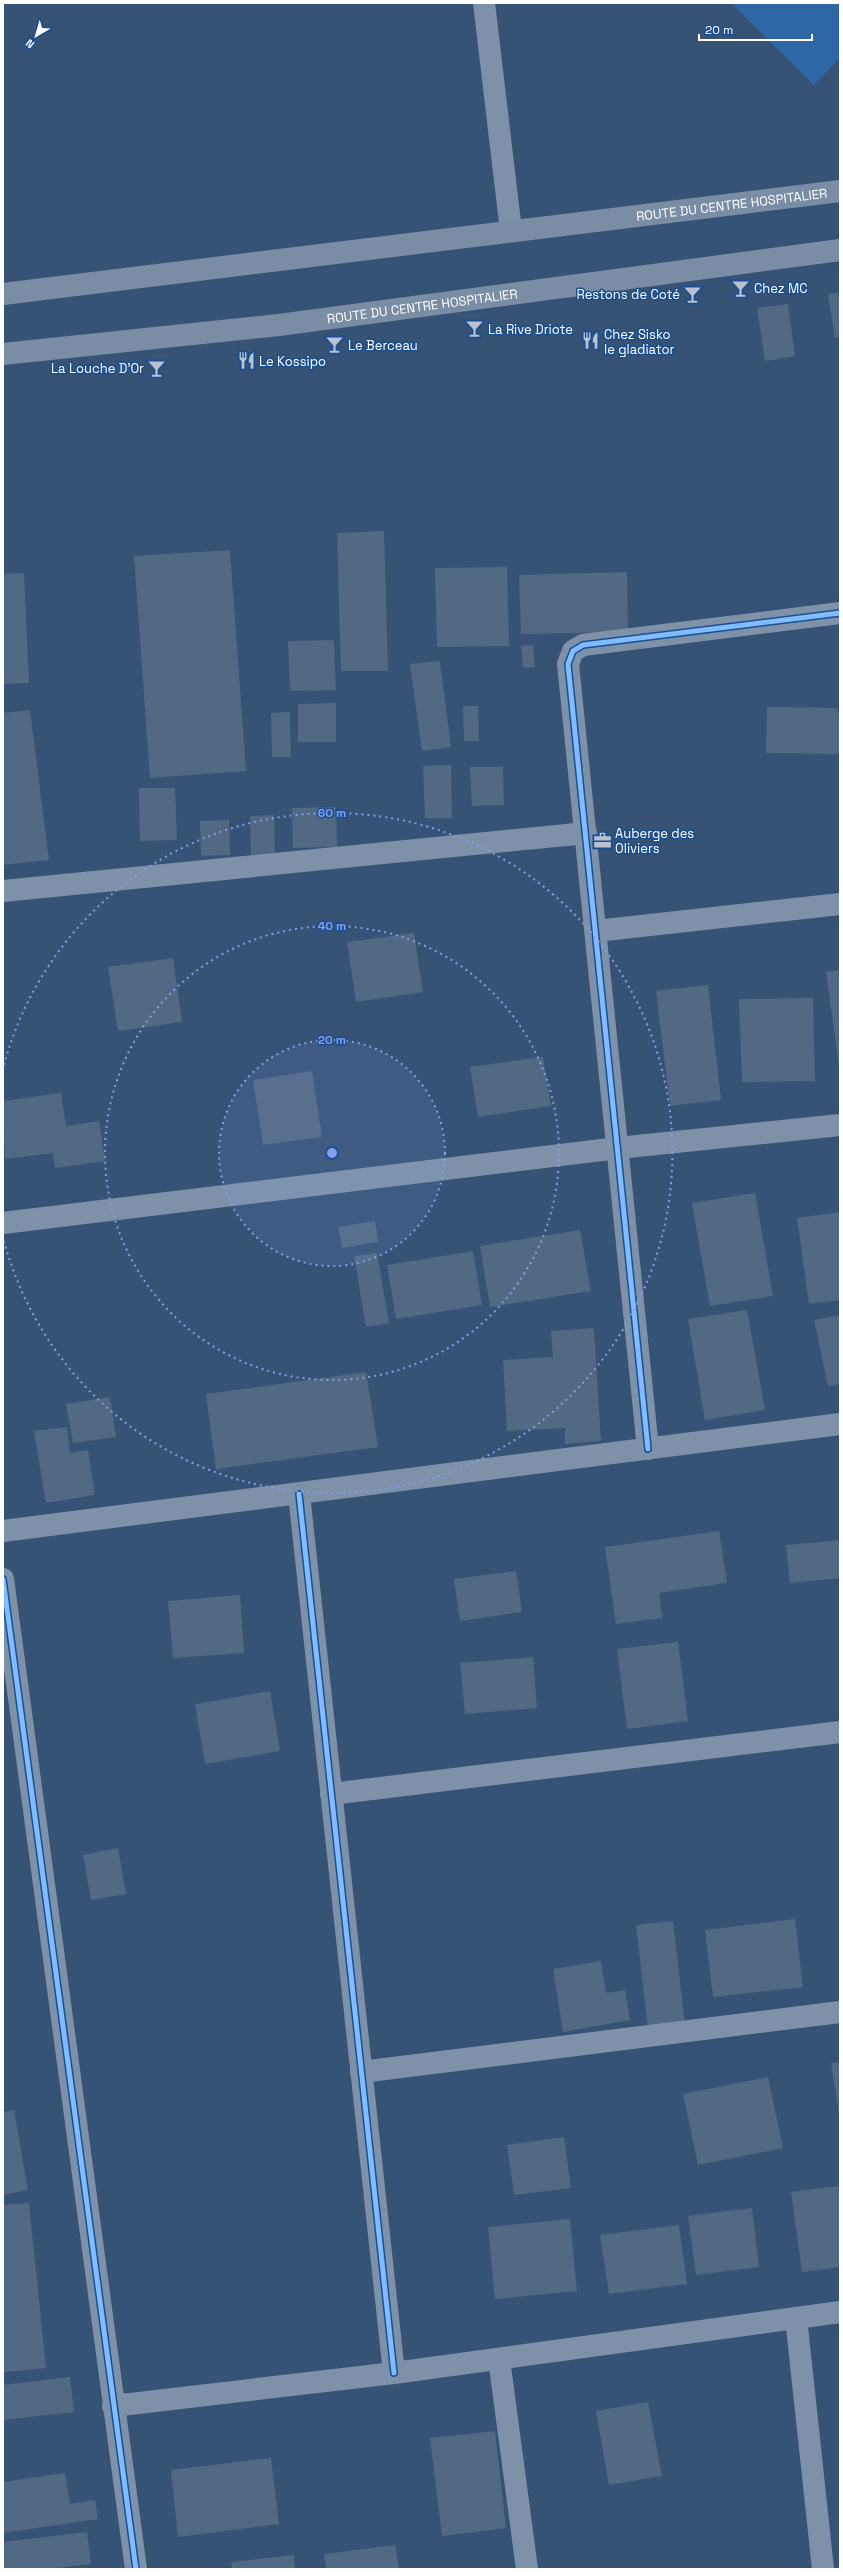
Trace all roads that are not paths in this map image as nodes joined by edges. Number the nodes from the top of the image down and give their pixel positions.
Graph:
1 (484, 3) edge
2 (840, 191) edge
3 (511, 231) junction
4 (840, 250) edge
5 (3, 294) edge
6 (3, 354) edge
7 (840, 613) edge
8 (586, 834) junction
9 (3, 891) edge
10 (840, 904) edge
11 (596, 931) junction
12 (840, 1125) edge
13 (618, 1148) junction
14 (3, 1223) edge
15 (840, 1424) edge
16 (648, 1449) junction
17 (299, 1494) junction
18 (3, 1531) edge
19 (3, 1579) edge
20 (840, 1732) edge
21 (331, 1794) junction
22 (840, 2012) edge
23 (361, 2072) junction
24 (840, 2312) edge
25 (796, 2318) junction
26 (499, 2359) junction
27 (394, 2373) junction
28 (113, 2406) junction
29 (136, 2569) edge
30 (527, 2569) edge
31 (823, 2569) edge

1 - 3 street
2 - 3 street, ROUTE DU CENTRE HOSPITALIER
3 - 5 street, ROUTE DU CENTRE HOSPITALIER
4 - 6 street, ROUTE DU CENTRE HOSPITALIER
7 - 8 street
8 - 9 street
8 - 11 street
10 - 11 street
11 - 13 street
12 - 13 street
13 - 14 street
13 - 16 street
15 - 16 street
16 - 17 street
17 - 18 street
17 - 21 street
19 - 28 street
20 - 21 street
21 - 23 street
22 - 23 street
23 - 27 street
24 - 25 street
25 - 26 street
25 - 31 street
26 - 27 street
26 - 30 street
27 - 28 street
28 - 29 street

